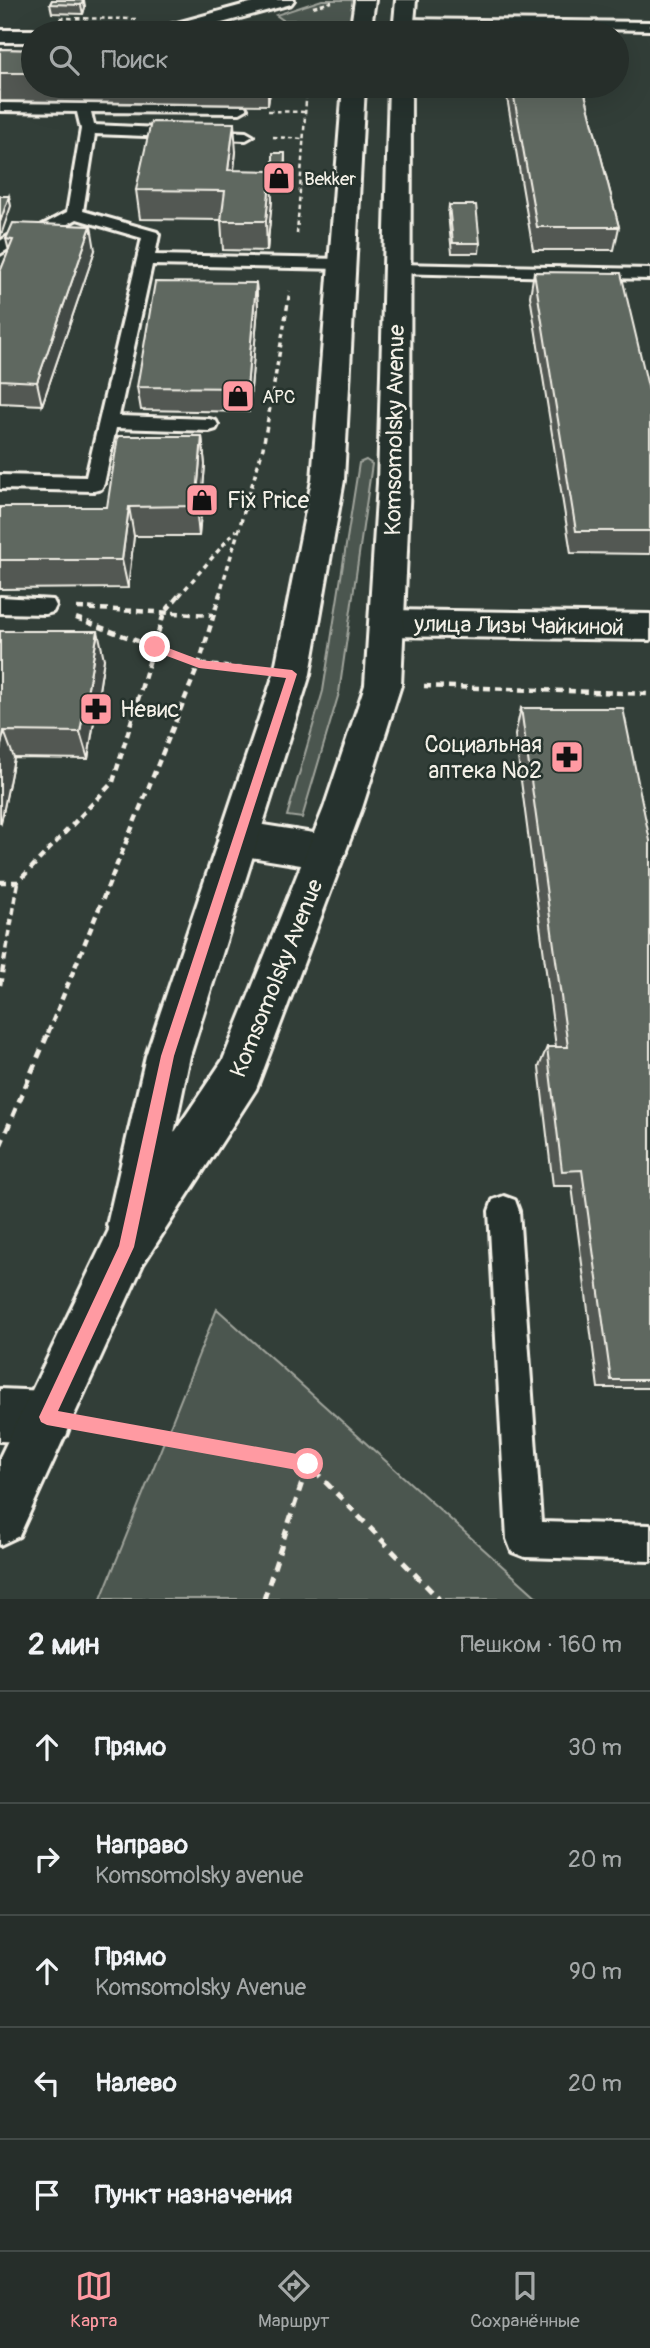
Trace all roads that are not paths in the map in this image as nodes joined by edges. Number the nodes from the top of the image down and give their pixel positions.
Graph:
1 (284, 0) edge
2 (365, 0) edge
3 (407, 0) edge
4 (206, 21) edge
5 (362, 21) edge
6 (405, 21) edge
7 (629, 26) edge
8 (650, 26) edge
9 (0, 36) edge
10 (21, 36) edge
11 (353, 98) edge
12 (400, 98) edge
13 (0, 107) edge
14 (83, 108) junction
15 (240, 109) dead end
16 (88, 130) junction
17 (246, 136) dead end
18 (75, 214) junction
19 (0, 249) edge
20 (145, 260) junction
21 (341, 264) junction
22 (397, 269) junction
23 (650, 274) edge
24 (108, 422) junction
25 (209, 425) dead end
26 (0, 482) edge
27 (0, 605) edge
28 (45, 606) road end
29 (388, 623) junction
30 (650, 626) edge
31 (238, 838) junction
32 (326, 852) junction
33 (504, 1211) dead end
34 (126, 1247) junction
35 (23, 1416) edge
36 (0, 1517) edge
37 (650, 1543) edge

1 - 4 main road
2 - 5 main road
3 - 6 main road
7 - 8 lane
9 - 10 main road
11 - 21 main road
12 - 22 main road, Komsomolsky Avenue
13 - 14 lane
14 - 15 lane
14 - 16 lane
16 - 17 lane
16 - 18 lane
18 - 19 lane
18 - 20 lane
20 - 21 lane
20 - 24 lane
21 - 31 main road
22 - 23 lane
22 - 29 main road, Komsomolsky Avenue
24 - 25 lane
24 - 26 lane
27 - 28 lane
29 - 30 main road, улица Лизы Чайкиной
29 - 32 main road, Komsomolsky Avenue
31 - 32 main road
31 - 34 main road
32 - 34 main road, Komsomolsky Avenue
33 - 37 lane
34 - 35 main road
35 - 36 main road

